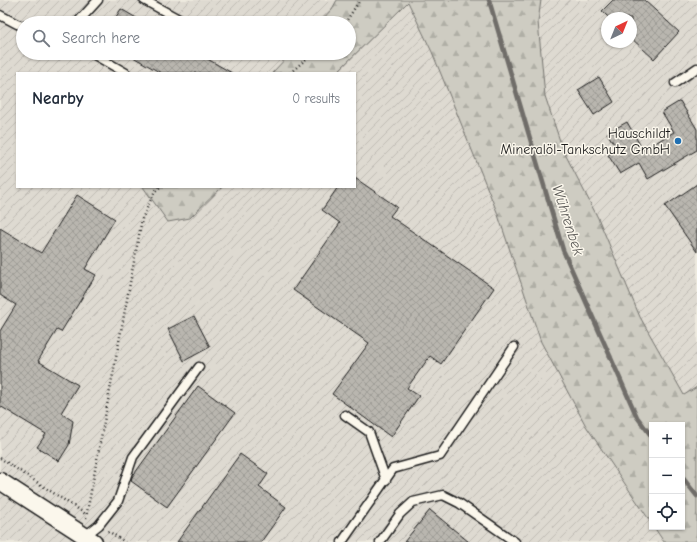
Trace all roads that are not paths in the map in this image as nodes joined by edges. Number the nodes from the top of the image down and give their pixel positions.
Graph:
1 (98, 0) edge
2 (144, 0) edge
3 (0, 14) edge
4 (83, 16) edge
5 (173, 16) edge
6 (16, 23) edge
7 (104, 60) edge
8 (697, 68) edge
9 (124, 72) edge
10 (675, 83) dead end
11 (514, 347) dead end
12 (199, 367) dead end
13 (345, 415) dead end
14 (386, 480) junction
15 (0, 481) edge
16 (89, 539) edge
17 (342, 542) edge
18 (380, 542) edge
19 (515, 542) edge

1 - 4 lane
2 - 5 lane
3 - 6 lane
7 - 9 lane
8 - 10 lane
11 - 14 lane
12 - 16 lane
13 - 14 lane
14 - 17 lane
15 - 16 street
18 - 19 lane

